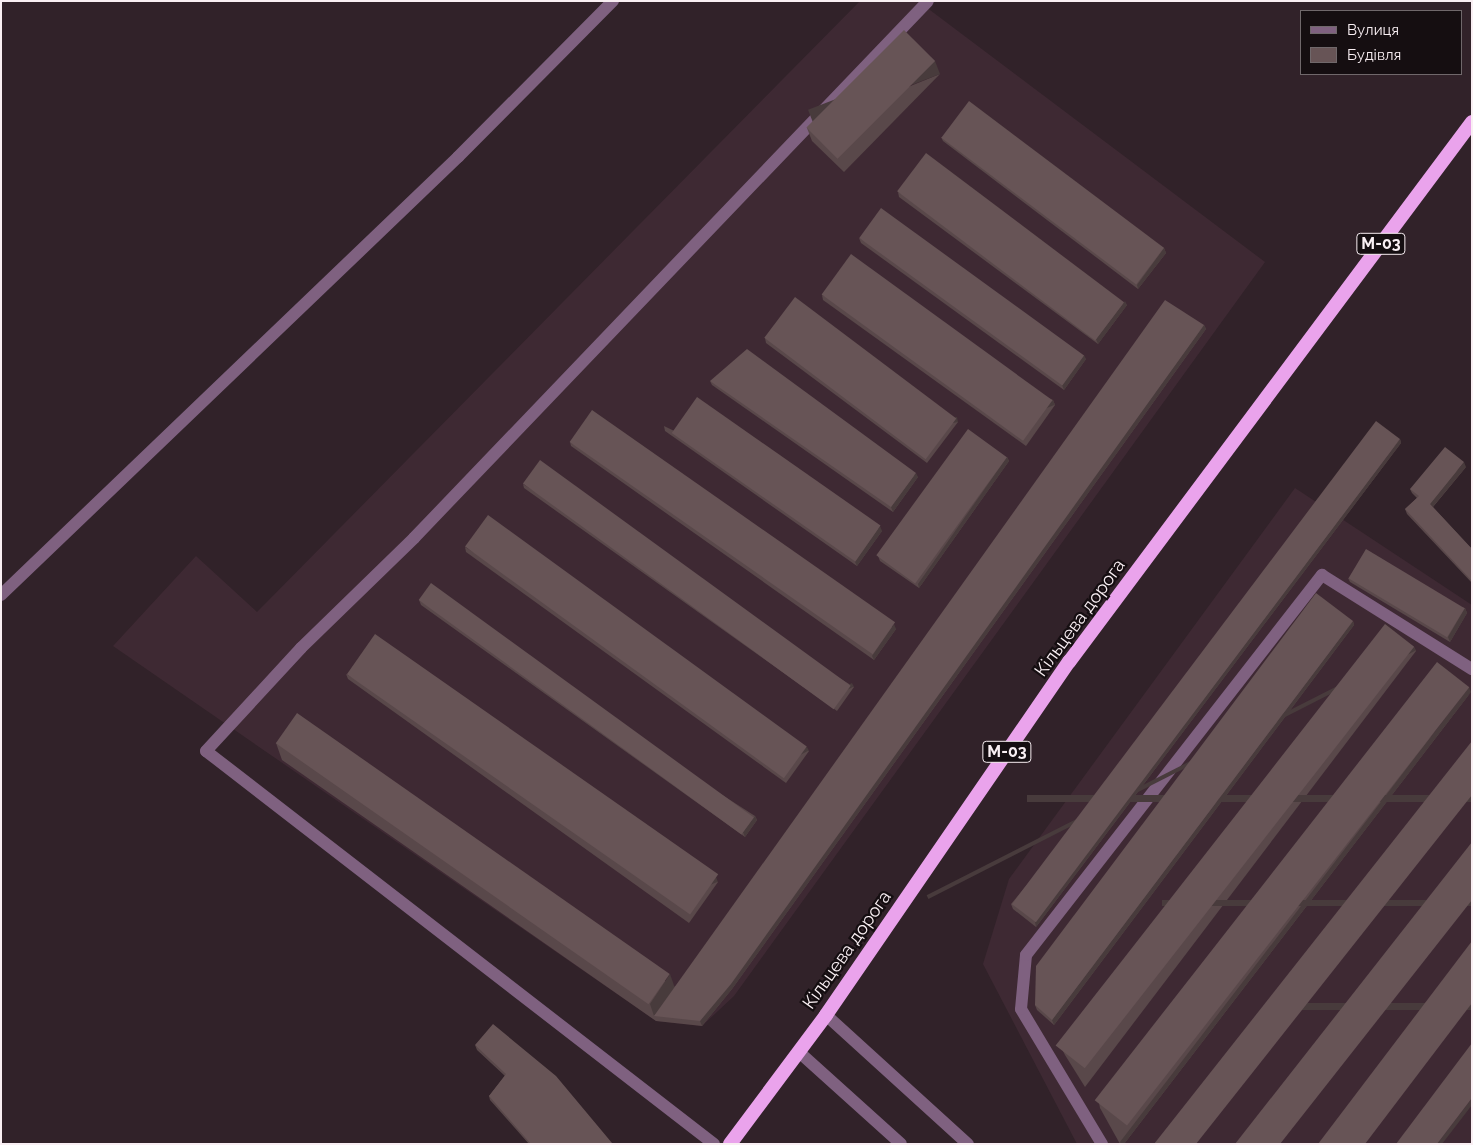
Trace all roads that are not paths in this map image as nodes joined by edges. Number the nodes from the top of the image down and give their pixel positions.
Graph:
1 (613, 1) edge
2 (928, 1) edge
3 (1472, 122) edge
4 (1, 595) edge
5 (1472, 669) edge
6 (826, 1014) junction
7 (799, 1052) junction
8 (714, 1144) edge
9 (730, 1144) edge
10 (901, 1144) edge
11 (968, 1144) edge
12 (1102, 1144) edge

1 - 4 street
2 - 8 street
3 - 6 highway, Кільцева дорога / М-03
5 - 12 street
6 - 7 highway, Кільцева дорога / М-03
6 - 11 street
7 - 9 highway, Кільцева дорога / М-03
7 - 10 street

